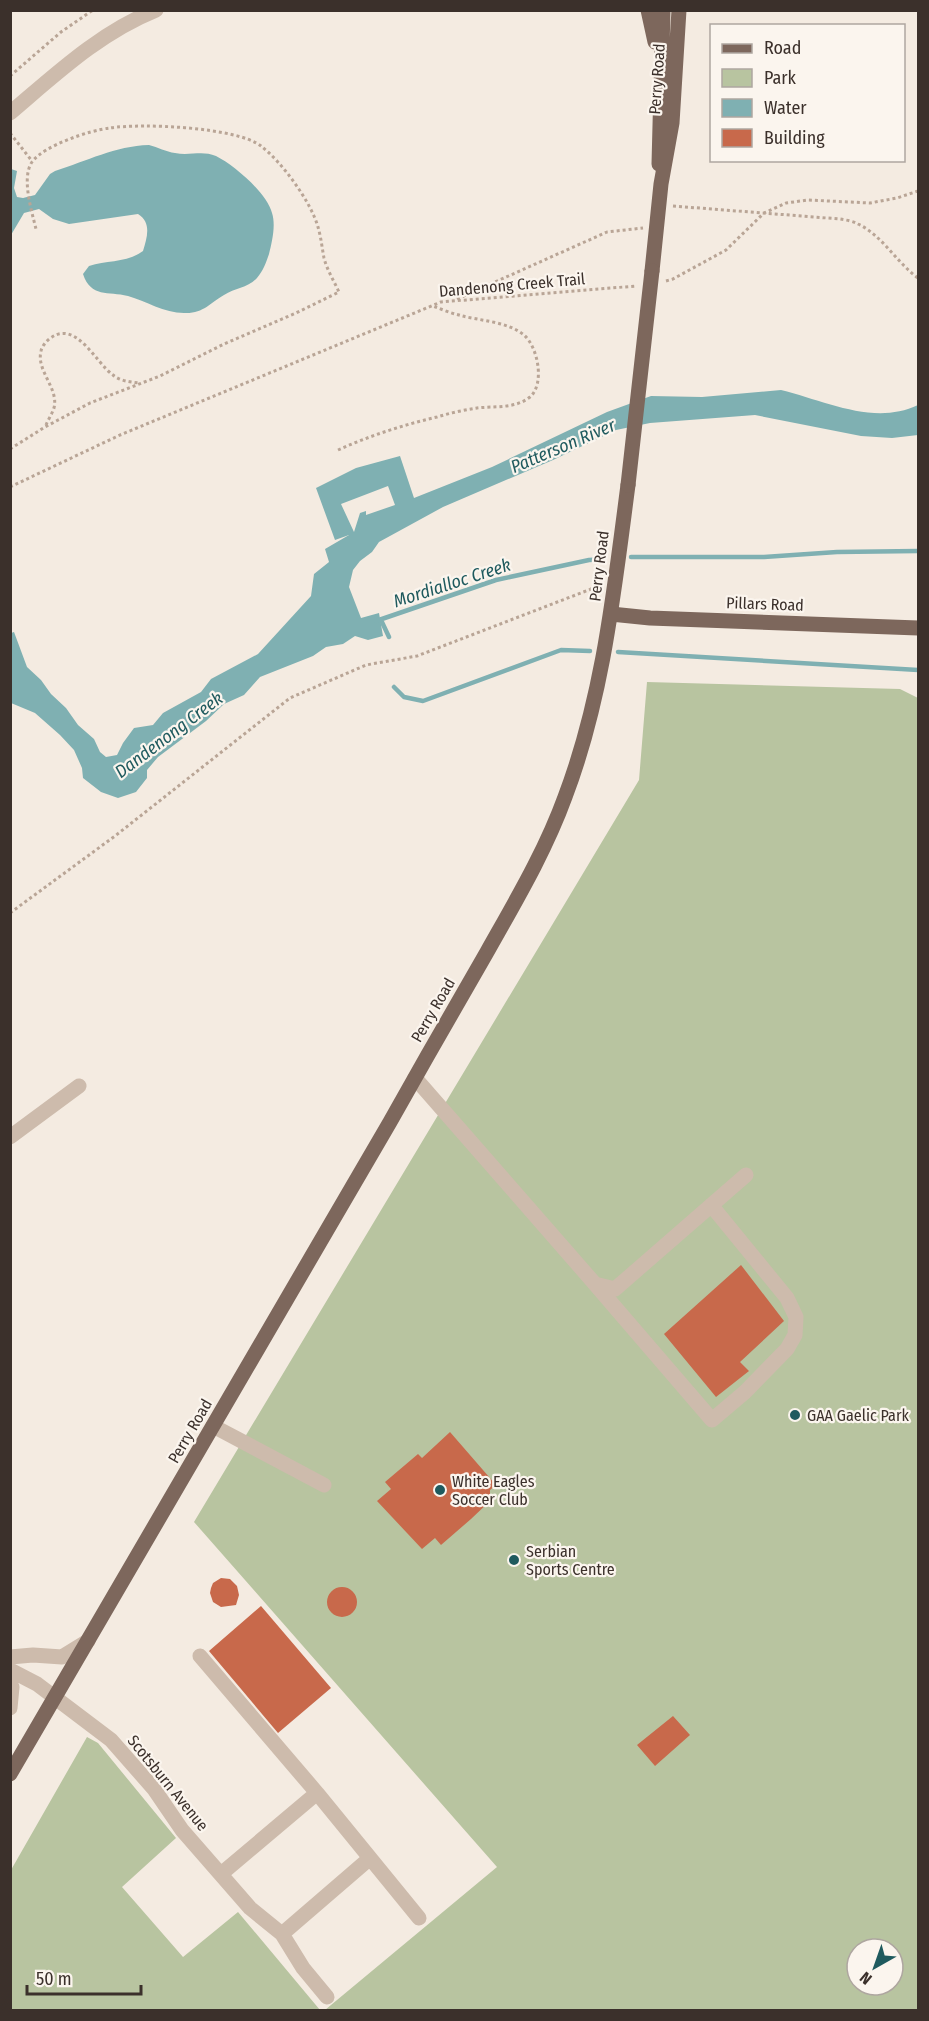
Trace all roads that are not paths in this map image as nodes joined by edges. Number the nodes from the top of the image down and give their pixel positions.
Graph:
1 (156, 10) edge
2 (648, 10) edge
3 (663, 10) edge
4 (679, 10) edge
5 (660, 72) junction
6 (10, 113) edge
7 (661, 184) junction
8 (611, 614) junction
9 (918, 628) edge
10 (415, 1078) junction
11 (80, 1086) dead end
12 (10, 1137) edge
13 (746, 1175) dead end
14 (711, 1205) junction
15 (595, 1284) junction
16 (213, 1426) junction
17 (324, 1485) dead end
18 (88, 1641) junction
19 (200, 1656) dead end
20 (10, 1657) edge
21 (10, 1670) edge
22 (10, 1684) edge
23 (55, 1697) junction
24 (10, 1707) edge
25 (10, 1774) edge
26 (316, 1793) junction
27 (369, 1859) junction
28 (220, 1874) junction
29 (419, 1918) dead end
30 (282, 1934) junction
31 (327, 1997) dead end

1 - 6 street
2 - 5 main road
3 - 5 main road, Perry Road
4 - 7 main road, Perry Road
5 - 7 main road, Perry Road
7 - 8 main road, Perry Road, bridge
8 - 9 main road, Pillars Road
8 - 10 main road, Perry Road
10 - 15 street
10 - 16 main road, Perry Road
11 - 12 street
13 - 14 street
14 - 15 street
14 - 15 street
16 - 17 street
16 - 18 main road, Perry Road
18 - 20 street
18 - 23 main road, Perry Road
19 - 26 street
21 - 23 street, Scotsburn Avenue
22 - 24 street
23 - 25 main road, Perry Road
23 - 28 street, Scotsburn Avenue
26 - 27 street
26 - 28 street
27 - 29 street
27 - 30 street
28 - 30 street, Scotsburn Avenue
30 - 31 street, Scotsburn Avenue

